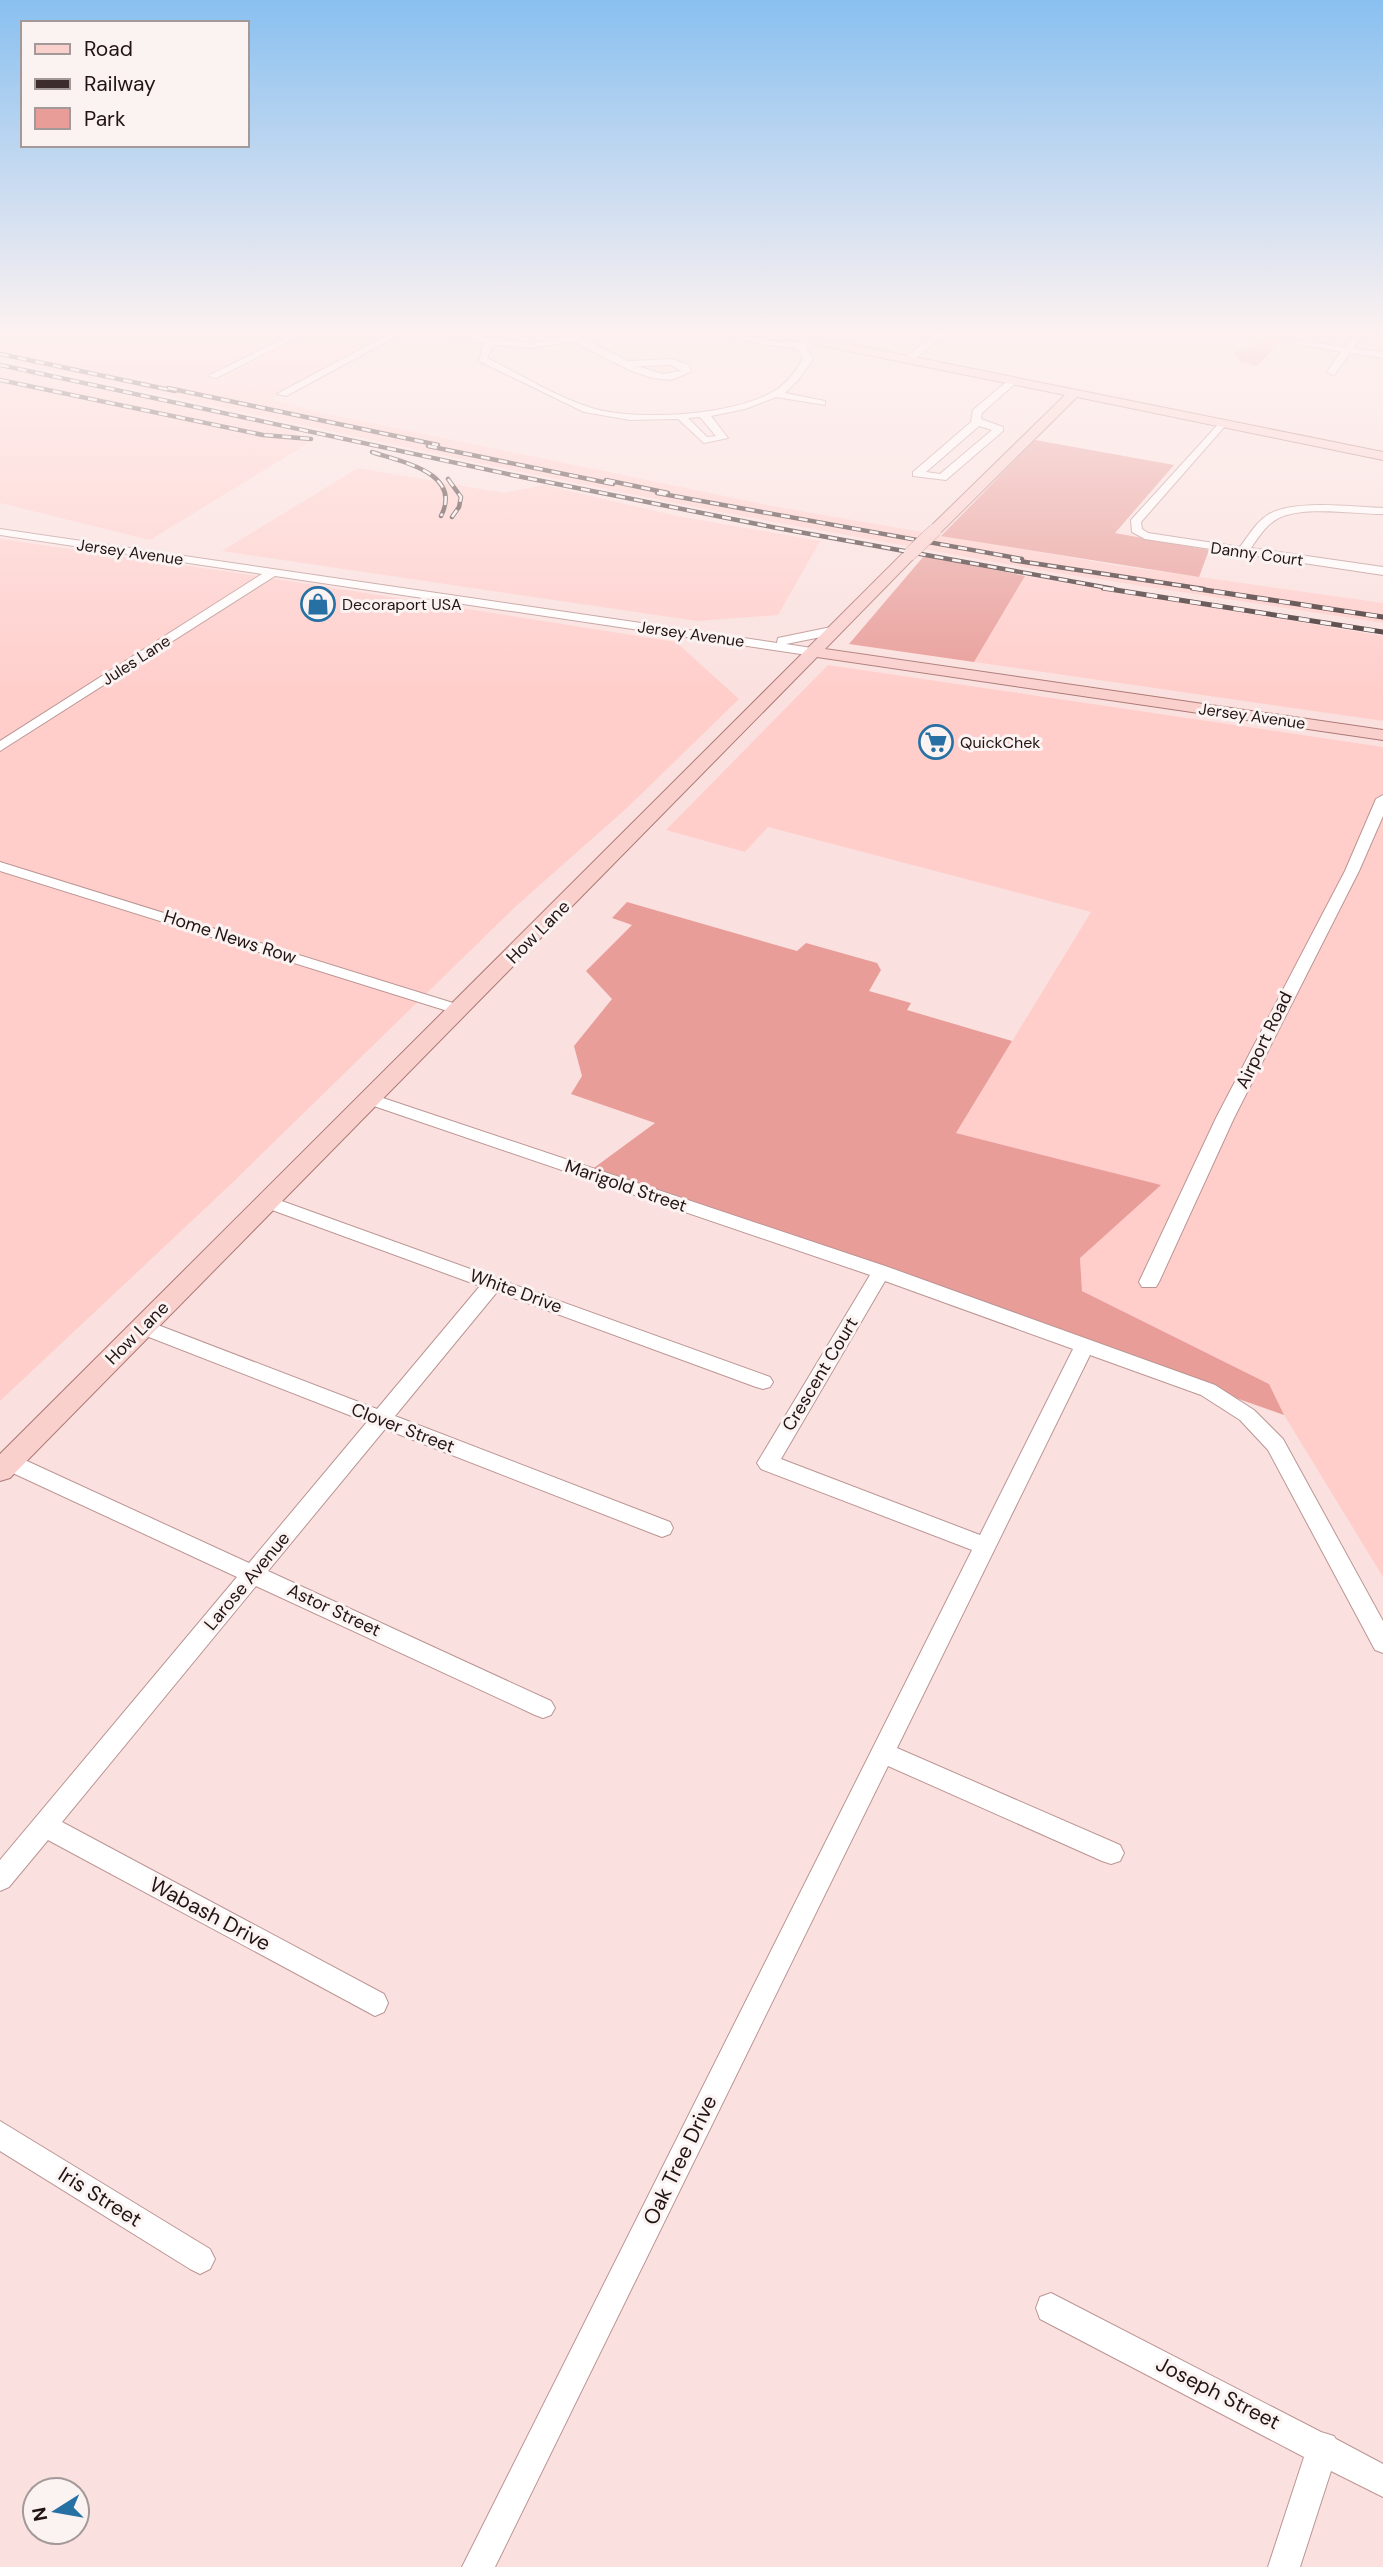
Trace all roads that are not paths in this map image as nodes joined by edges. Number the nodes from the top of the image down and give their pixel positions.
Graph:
1 (940, 454) edge
2 (970, 454) edge
3 (1012, 454) edge
4 (1195, 454) edge
5 (1383, 511) edge
6 (0, 532) edge
7 (1242, 552) junction
8 (1383, 570) edge
9 (272, 573) junction
10 (835, 630) junction
11 (751, 643) junction
12 (814, 652) junction
13 (884, 662) junction
14 (791, 675) junction
15 (1383, 735) edge
16 (0, 747) edge
17 (1383, 799) edge
18 (0, 866) edge
19 (460, 1010) junction
20 (371, 1099) junction
21 (268, 1202) junction
22 (881, 1272) junction
23 (1149, 1282) dead end
24 (494, 1283) junction
25 (143, 1327) junction
26 (1084, 1347) junction
27 (763, 1382) dead end
28 (381, 1419) junction
29 (4, 1466) edge
30 (663, 1528) dead end
31 (985, 1546) junction
32 (253, 1574) junction
33 (1383, 1643) edge
34 (543, 1708) dead end
35 (883, 1753) junction
36 (44, 1825) junction
37 (1111, 1853) dead end
38 (0, 1879) edge
39 (375, 2003) dead end
40 (0, 2134) edge
41 (200, 2259) dead end
42 (1051, 2308) dead end
43 (1323, 2447) junction
44 (1383, 2481) edge
45 (478, 2567) edge
46 (1284, 2567) edge

1 - 2 street
3 - 10 main road, How Lane, bridge
4 - 7 street, Danny Court
5 - 7 street
6 - 9 street, Jersey Avenue
7 - 8 street, Danny Court
9 - 11 street, Jersey Avenue
9 - 16 street, Jules Lane
10 - 11 street
10 - 12 main road, How Lane
10 - 13 main road
11 - 12 street, Jersey Avenue
11 - 14 street
12 - 13 main road, Jersey Avenue
12 - 14 main road, How Lane
13 - 14 main road
13 - 15 main road, Jersey Avenue
14 - 19 main road, How Lane
17 - 23 street, Airport Road
18 - 19 street, Home News Row
19 - 20 main road, How Lane
20 - 21 main road, How Lane
20 - 22 street, Marigold Street
21 - 24 street, White Drive
21 - 25 main road, How Lane
22 - 26 street
22 - 31 street, Crescent Court
24 - 27 street, White Drive
24 - 28 street, Larose Avenue
25 - 28 street, Clover Street
25 - 29 main road, How Lane
26 - 31 street
26 - 33 street
28 - 30 street, Clover Street
28 - 32 street, Larose Avenue
29 - 32 street, Astor Street
31 - 35 street
32 - 34 street, Astor Street
32 - 36 street, Larose Avenue
35 - 37 street
35 - 45 street, Oak Tree Drive
36 - 38 street, Larose Avenue
36 - 39 street, Wabash Drive
40 - 41 street, Iris Street
42 - 43 street, Joseph Street
43 - 44 street, Joseph Street
43 - 46 street

